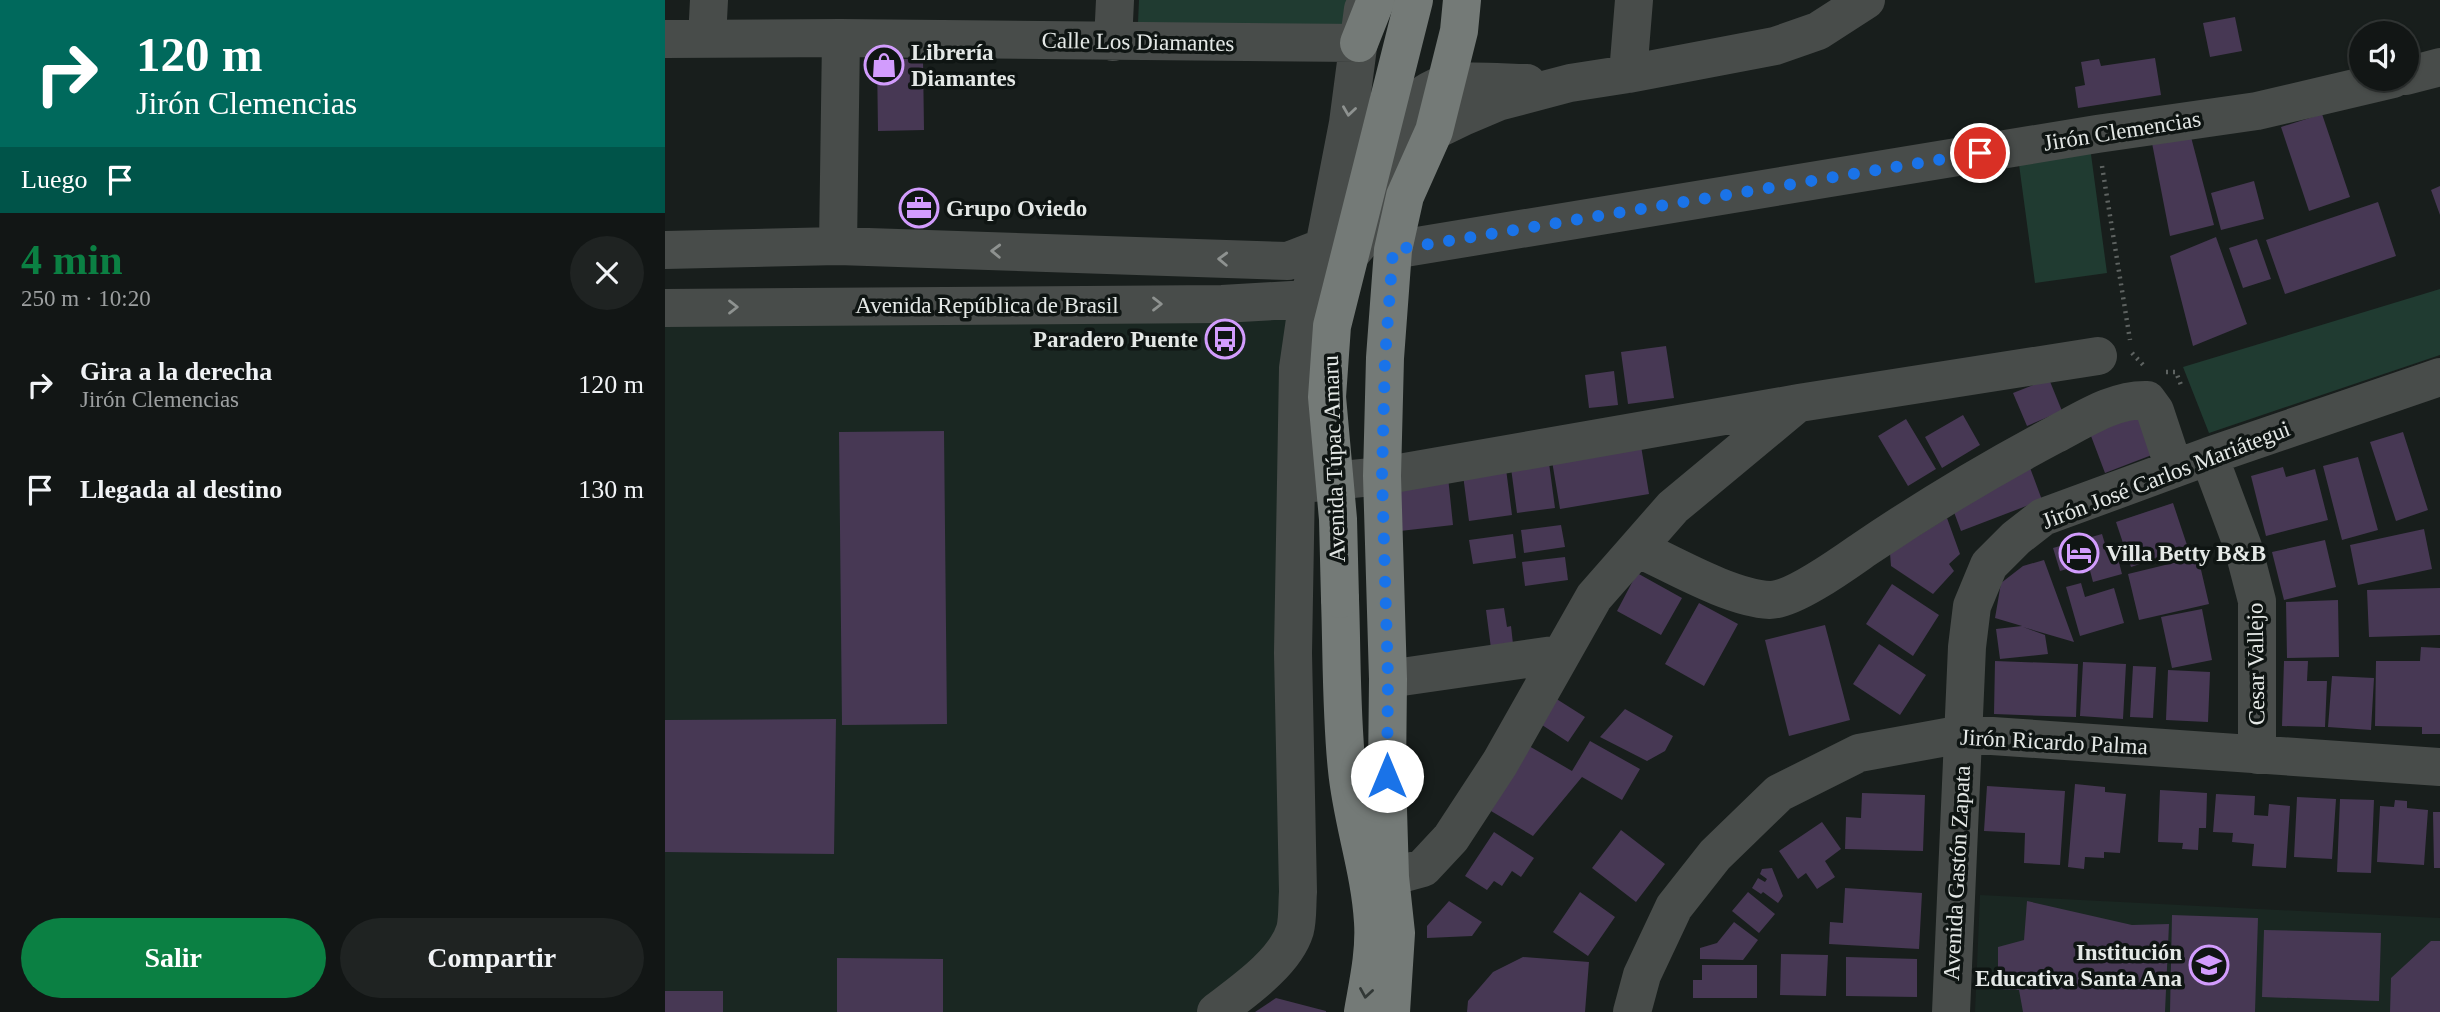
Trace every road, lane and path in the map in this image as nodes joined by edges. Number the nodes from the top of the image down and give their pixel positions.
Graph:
1 (709, 0) edge
2 (1115, 0) edge
3 (1364, 0) edge
4 (1376, 0) edge
5 (1414, 0) edge
6 (1435, 0) edge
7 (1634, 0) edge
8 (1866, 0) edge
9 (1460, 16) edge
10 (841, 38) junction
11 (707, 39) junction
12 (665, 40) edge
13 (1113, 42) junction
14 (1359, 43) junction
15 (2440, 67) edge
16 (2419, 73) edge
17 (1628, 74) junction
18 (1447, 83) junction
19 (1524, 83) junction
20 (1570, 83) junction
21 (2349, 89) edge
22 (1434, 131) junction
23 (2097, 134) junction
24 (838, 246) junction
25 (888, 248) junction
26 (665, 250) edge
27 (1393, 250) junction
28 (1307, 254) junction
29 (1308, 299) junction
30 (887, 306) junction
31 (665, 308) edge
32 (2098, 356) joint
33 (2437, 389) edge
34 (1799, 403) junction
35 (2192, 462) junction
36 (1382, 476) junction
37 (1296, 484) junction
38 (1637, 548) junction
39 (1350, 597) junction
40 (1560, 654) junction
41 (1388, 679) junction
42 (1963, 734) junction
43 (2257, 755) junction
44 (2440, 767) edge
45 (1390, 877) junction
46 (1216, 1012) edge
47 (1363, 1012) edge
48 (1391, 1012) edge
49 (1632, 1012) edge
50 (1951, 1012) edge

1 - 11 street
2 - 13 street
3 - 14 street
4 - 14 main road
5 - 39 main road, Avenida Túpac Amaru, bridge
6 - 39 main road
7 - 17 street
8 - 17 street
9 - 18 main road
9 - 19 street
10 - 11 street, Calle Los Diamantes
10 - 13 street, Calle Los Diamantes
10 - 24 street
11 - 12 street, Calle Los Diamantes
13 - 14 street, Calle Los Diamantes
14 -> 28 street
15 - 16 street
17 - 20 street
18 - 19 street
18 - 22 main road
18 - 28 street
19 - 20 street
20 - 22 street
21 - 23 street, Jirón Clemencias
22 - 27 main road
22 - 29 street
23 - 27 street, Jirón Clemencias
23 - 32 path
24 - 25 street
24 - 26 street
28 -> 25 street
25 - 30 street
27 - 36 main road
28 - 29 street
30 -> 29 street, Avenida República de Brasil
29 - 37 street
31 -> 30 street, Avenida República de Brasil
32 - 34 street
33 - 35 street, Jirón José Carlos Mariátegui
34 - 36 street
34 - 38 street
35 - 38 street, Cesar Vallejo
35 - 42 street, Jirón José Carlos Mariátegui
35 - 43 street, Cesar Vallejo
36 - 37 street
36 - 41 main road
37 - 46 street
38 - 40 street
39 - 45 main road, Avenida Túpac Amaru
39 -> 47 main road, Avenida Túpac Amaru
40 - 41 street
40 - 45 street
41 - 45 main road
42 - 43 street, Jirón Ricardo Palma
42 - 49 street, Jirón Ricardo Palma
42 - 50 street, Avenida Gastón Zapata
43 - 44 street, Jirón Ricardo Palma
45 - 48 main road

